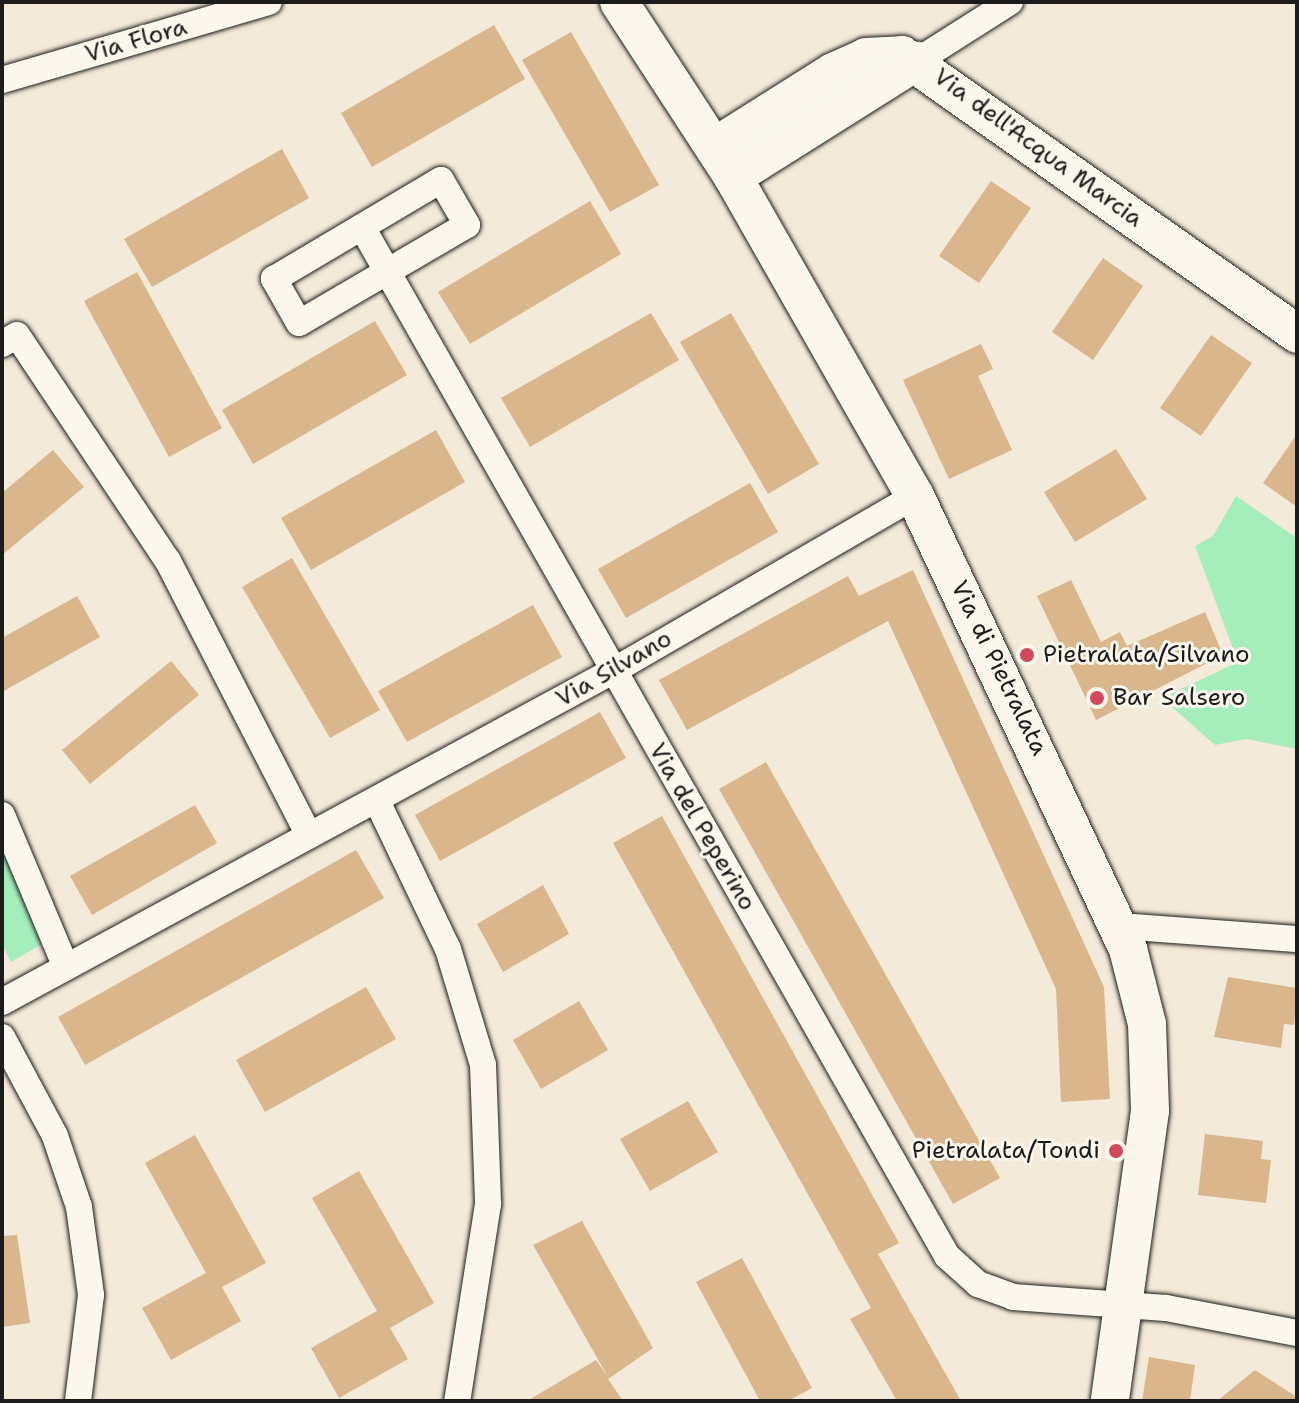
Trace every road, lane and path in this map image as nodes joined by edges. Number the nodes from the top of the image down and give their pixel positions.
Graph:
1 (269, 2) edge
2 (619, 2) edge
3 (1010, 2) edge
4 (917, 61) junction
5 (2, 80) edge
6 (724, 162) junction
7 (362, 227) junction
8 (387, 272) junction
9 (1297, 334) edge
10 (10, 339) edge
11 (915, 496) junction
12 (613, 671) junction
13 (377, 801) junction
14 (2, 815) edge
15 (307, 831) junction
16 (1119, 926) junction
17 (1297, 939) edge
18 (66, 967) junction
19 (2, 1002) edge
20 (2, 1037) edge
21 (1128, 1306) junction
22 (1297, 1333) edge
23 (78, 1401) edge
24 (457, 1401) edge
25 (1110, 1401) edge

1 - 5 street, Via Flora
2 - 6 street, Via di Pietralata
3 - 4 street
4 - 6 street, Via dell'Acqua Marcia
4 - 9 street, Via dell'Acqua Marcia
6 - 11 street, Via di Pietralata
7 - 8 street, Via del Peperino
7 - 8 street
7 - 8 street
8 - 12 street, Via del Peperino
10 - 15 street
11 - 12 street, Via Silvano
11 - 16 street, Via di Pietralata
12 - 13 street, Via Silvano
12 - 21 street, Via del Peperino
13 - 15 street, Via Silvano
13 - 24 street
14 - 18 street
15 - 18 street, Via Silvano
16 - 17 street
16 - 21 street, Via di Pietralata
18 - 19 street, Via Silvano
20 - 23 street
21 - 22 street, Via del Peperino
21 - 25 street, Via di Pietralata

